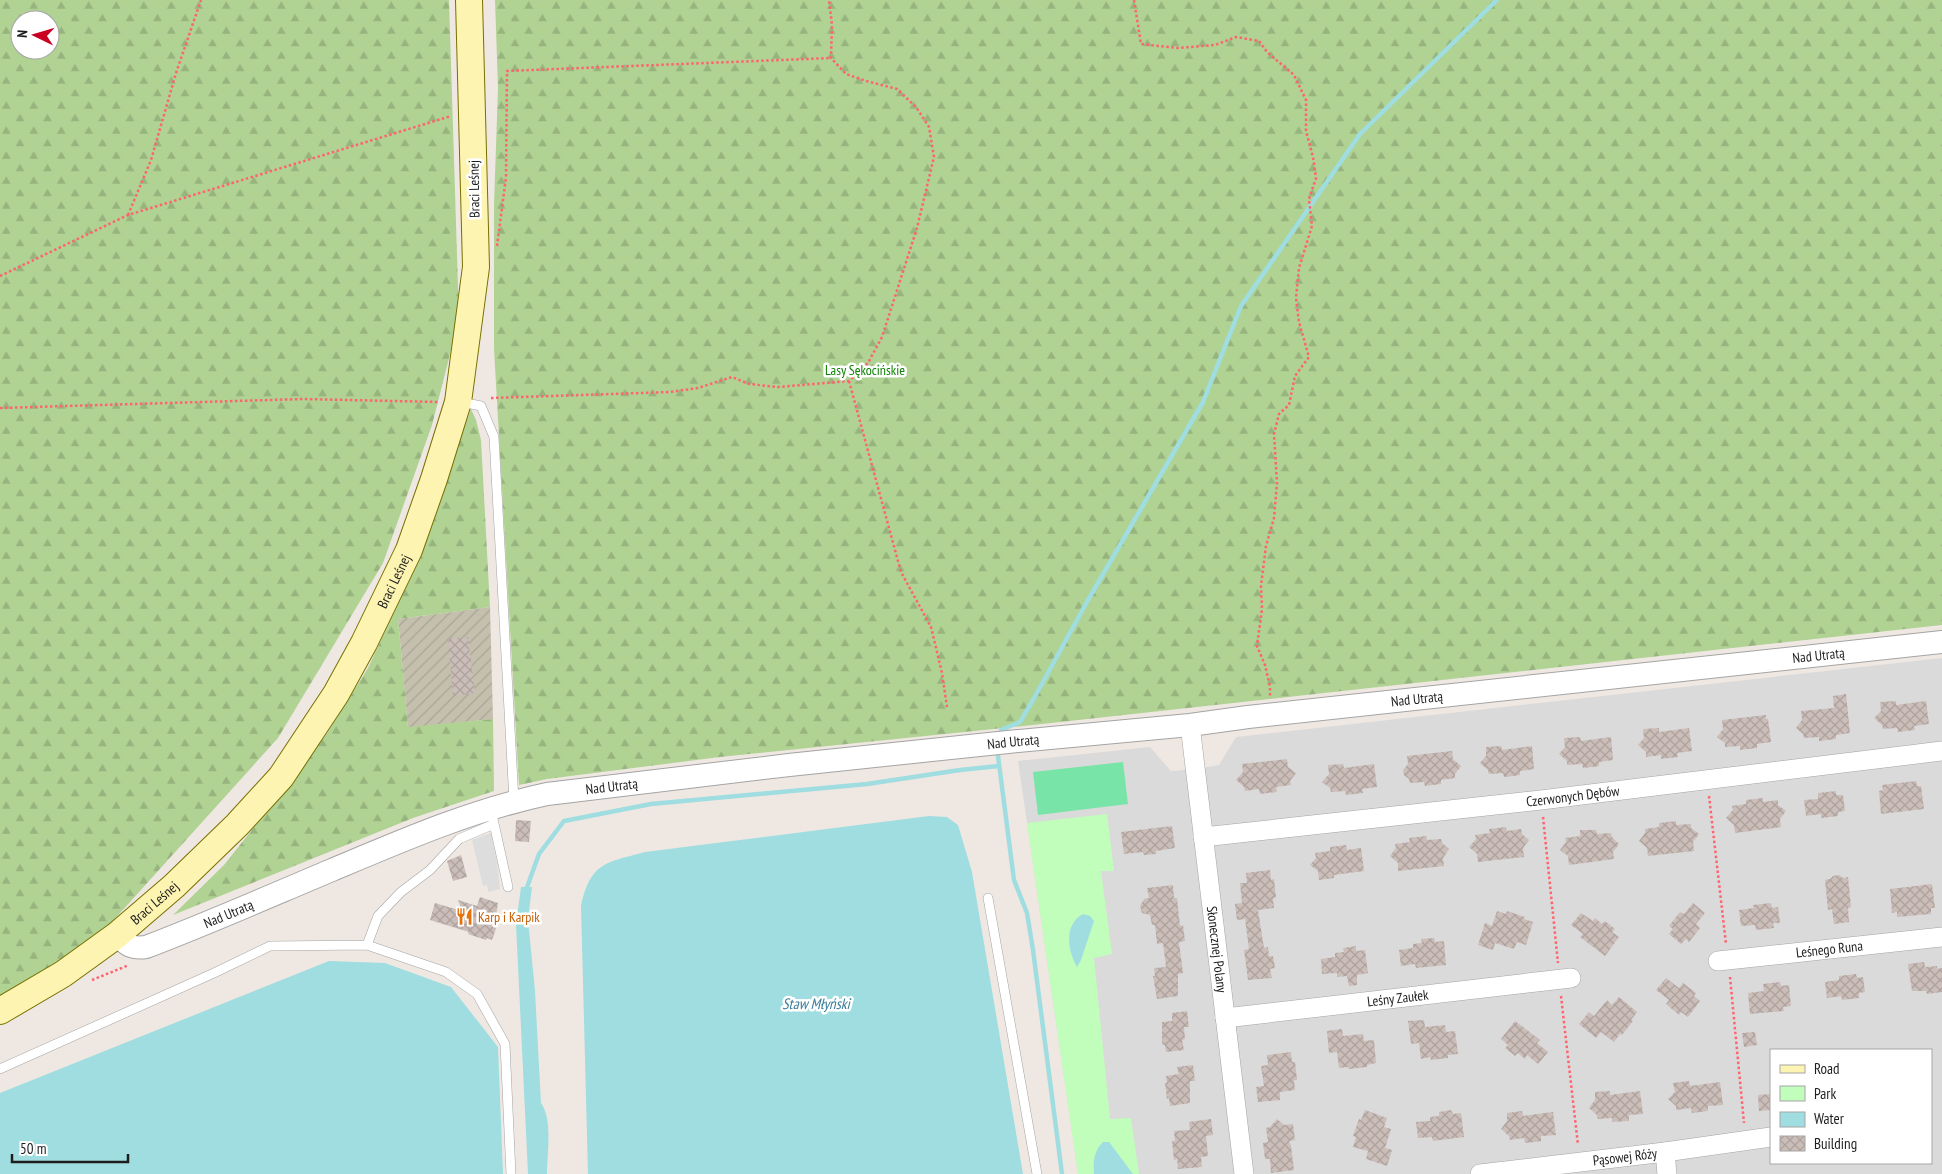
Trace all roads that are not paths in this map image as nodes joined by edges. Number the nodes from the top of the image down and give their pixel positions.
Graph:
1 (469, 0) edge
2 (458, 402) junction
3 (1942, 642) edge
4 (1190, 725) junction
5 (1942, 751) edge
6 (514, 802) junction
7 (493, 816) junction
8 (1203, 837) junction
9 (508, 887) dead end
10 (988, 898) dead end
11 (117, 935) junction
12 (1942, 937) edge
13 (367, 945) junction
14 (1718, 961) dead end
15 (1565, 979) road end
16 (0, 1011) edge
17 (1225, 1018) junction
18 (0, 1069) edge
19 (1770, 1137) edge
20 (1665, 1152) junction
21 (511, 1174) edge
22 (1038, 1174) edge
23 (1244, 1174) edge
24 (1480, 1174) edge
25 (1667, 1174) edge

1 - 2 main road, Braci Leśnej
2 - 6 lane
2 - 11 main road, Braci Leśnej
3 - 4 street, Nad Utratą
4 - 6 street, Nad Utratą
4 - 8 street, Słonecznej Polany
5 - 8 street, Czerwonych Dębów
6 - 7 street, Nad Utratą
7 - 9 lane
7 - 11 street, Nad Utratą
7 - 13 lane
8 - 17 street, Słonecznej Polany
10 - 22 lane
11 - 16 main road, Braci Leśnej
12 - 14 street, Leśnego Runa
13 - 18 lane
13 - 21 lane
15 - 17 street, Leśny Zaułek
17 - 23 street, Słonecznej Polany
19 - 20 street, Pąsowej Róży
20 - 24 street, Pąsowej Róży
20 - 25 street

